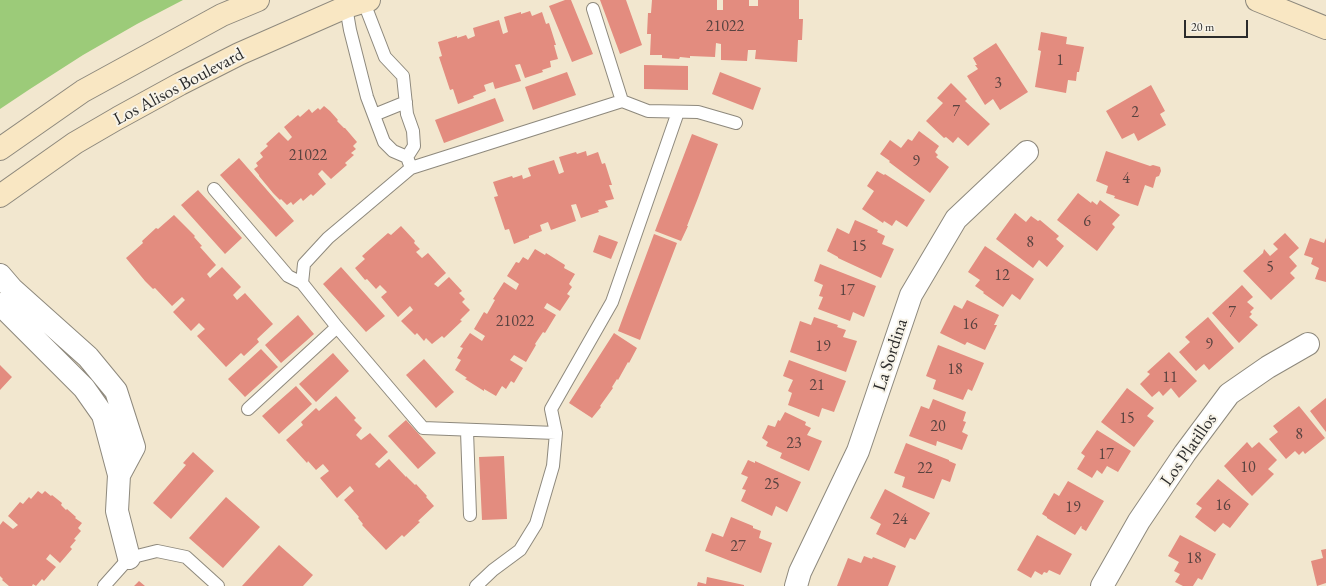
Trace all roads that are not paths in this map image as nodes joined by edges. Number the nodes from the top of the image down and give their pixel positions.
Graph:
1 (258, 0) edge
2 (1257, 0) edge
3 (357, 2) edge
4 (593, 9) dead end
5 (1326, 28) edge
6 (622, 101) junction
7 (406, 102) junction
8 (678, 112) junction
9 (374, 115) junction
10 (736, 123) dead end
11 (0, 149) edge
12 (1027, 152) dead end
13 (409, 162) junction
14 (214, 188) dead end
15 (0, 196) edge
16 (0, 275) edge
17 (302, 283) junction
18 (0, 304) edge
19 (337, 327) junction
20 (1308, 344) dead end
21 (248, 409) dead end
22 (467, 431) junction
23 (556, 433) junction
24 (119, 475) junction
25 (470, 515) dead end
26 (129, 558) junction
27 (104, 586) edge
28 (218, 586) edge
29 (476, 586) edge
30 (796, 586) edge
31 (1102, 586) edge

1 - 11 main road
2 - 5 main road
3 - 7 lane
3 - 9 lane
3 - 15 main road, Los Alisos Boulevard
4 - 6 lane
6 - 8 lane
6 - 13 lane
7 - 9 lane
7 - 13 lane
8 - 10 lane
8 - 23 lane
9 - 13 lane
12 - 30 street, La Sordina
13 - 17 lane
14 - 17 lane
16 - 24 street
17 - 19 lane
18 - 24 street
19 - 21 lane
19 - 22 lane
20 - 31 street, Los Platillos
22 - 23 lane
22 - 25 lane
23 - 29 lane
24 - 26 street
26 - 27 lane
26 - 28 lane

